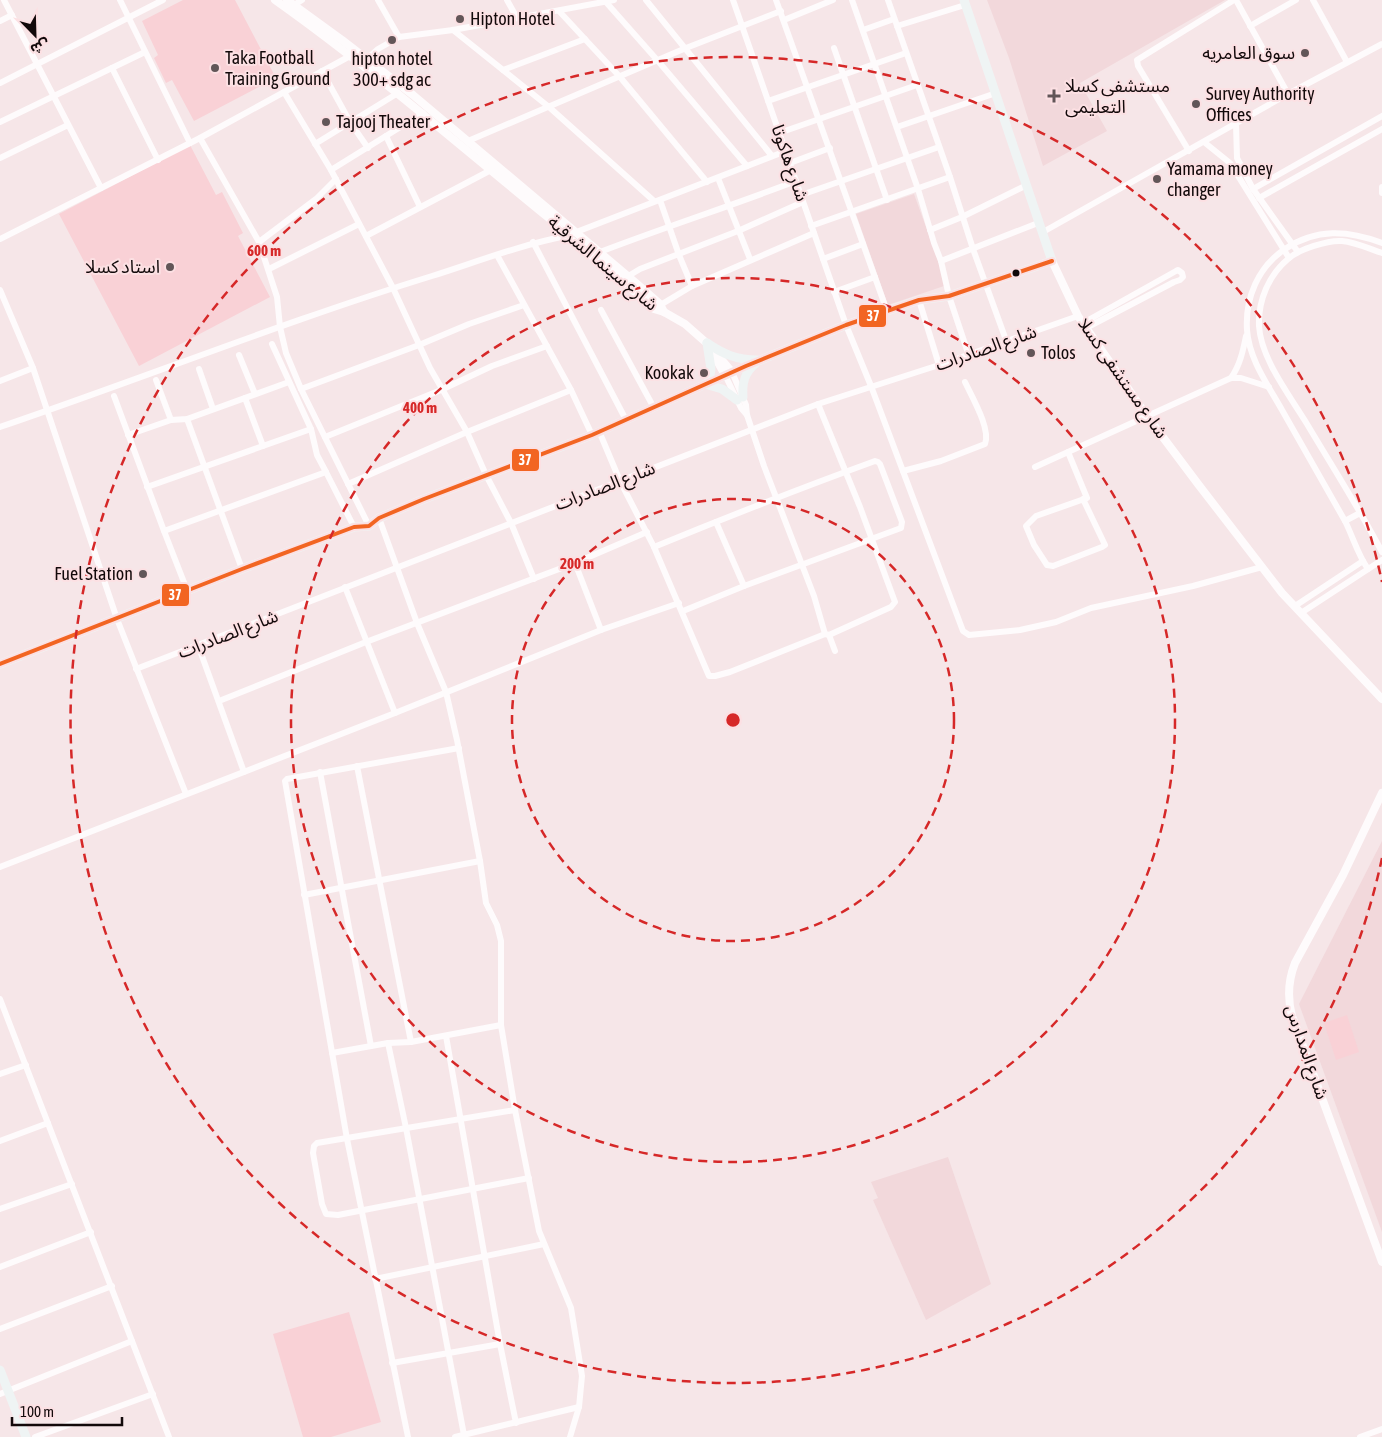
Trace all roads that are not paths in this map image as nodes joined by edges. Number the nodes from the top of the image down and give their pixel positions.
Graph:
1 (120, 0) edge
2 (163, 0) edge
3 (275, 0) edge
4 (302, 0) edge
5 (378, 0) edge
6 (506, 0) edge
7 (614, 0) edge
8 (646, 0) edge
9 (733, 0) edge
10 (776, 0) edge
11 (833, 0) edge
12 (852, 0) edge
13 (897, 0) edge
14 (1235, 0) edge
15 (1296, 0) edge
16 (1313, 0) edge
17 (8, 1) edge
18 (605, 1) edge
19 (888, 1) edge
20 (291, 2) edge
21 (964, 2) edge
22 (559, 11) junction
23 (781, 11) junction
24 (12, 16) junction
25 (128, 18) junction
26 (517, 18) junction
27 (894, 19) junction
28 (784, 20) junction
29 (0, 22) edge
30 (742, 25) junction
31 (897, 26) junction
32 (1250, 26) junction
33 (453, 30) junction
34 (863, 30) junction
35 (399, 37) junction
36 (585, 39) junction
37 (1382, 44) edge
38 (686, 48) junction
39 (834, 48) dead end
40 (145, 52) junction
41 (906, 53) junction
42 (350, 56) junction
43 (367, 59) junction
44 (658, 60) junction
45 (1347, 62) junction
46 (38, 64) junction
47 (875, 64) junction
48 (112, 68) junction
49 (503, 70) junction
50 (322, 71) junction
51 (844, 74) junction
52 (620, 77) junction
53 (0, 83) edge
54 (917, 85) junction
55 (808, 87) junction
56 (284, 92) junction
57 (996, 92) junction
58 (398, 93) junction
59 (1288, 94) junction
60 (54, 96) junction
61 (886, 96) junction
62 (768, 101) junction
63 (855, 106) junction
64 (549, 107) junction
65 (423, 114) junction
66 (928, 116) junction
67 (1382, 116) edge
68 (819, 119) junction
69 (0, 122) edge
70 (350, 122) junction
71 (1236, 124) junction
72 (68, 125) junction
73 (896, 127) junction
74 (1382, 129) edge
75 (779, 132) junction
76 (386, 136) junction
77 (200, 138) junction
78 (468, 141) junction
79 (1204, 142) junction
80 (190, 143) junction
81 (315, 144) junction
82 (939, 147) junction
83 (368, 148) junction
84 (830, 148) junction
85 (786, 151) junction
86 (1189, 151) junction
87 (772, 156) junction
88 (0, 158) edge
89 (907, 158) junction
90 (158, 160) junction
91 (790, 163) junction
92 (747, 166) junction
93 (876, 168) junction
94 (331, 170) junction
95 (491, 170) junction
96 (950, 177) junction
97 (718, 178) junction
98 (336, 179) junction
99 (796, 180) junction
100 (841, 181) junction
101 (707, 182) junction
102 (1027, 185) junction
103 (1382, 187) edge
104 (101, 188) junction
105 (918, 189) junction
106 (1253, 189) junction
107 (1382, 193) edge
108 (802, 198) junction
109 (1259, 198) junction
110 (887, 200) junction
111 (657, 201) junction
112 (729, 207) junction
113 (420, 208) junction
114 (852, 212) junction
115 (962, 217) junction
116 (1038, 223) junction
117 (359, 224) junction
118 (669, 226) junction
119 (811, 226) junction
120 (930, 230) junction
121 (738, 231) junction
122 (575, 232) junction
123 (1043, 232) junction
124 (814, 233) junction
125 (366, 236) junction
126 (566, 236) junction
127 (0, 238) edge
128 (259, 242) junction
129 (533, 242) junction
130 (1382, 243) edge
131 (863, 244) junction
132 (1293, 244) junction
133 (973, 249) junction
134 (1284, 249) junction
135 (600, 252) junction
136 (1298, 252) junction
137 (1382, 253) edge
138 (497, 255) junction
139 (678, 255) junction
140 (1289, 258) junction
141 (823, 259) junction
142 (750, 260) junction
143 (941, 261) junction
144 (1052, 261) junction
145 (269, 269) junction
146 (875, 277) junction
147 (624, 278) junction
148 (986, 283) junction
149 (692, 286) junction
150 (393, 288) junction
151 (0, 290) edge
152 (834, 292) junction
153 (949, 296) junction
154 (919, 300) junction
155 (524, 305) junction
156 (657, 307) junction
157 (601, 310) dead end
158 (887, 311) junction
159 (1083, 322) junction
160 (846, 325) junction
161 (280, 327) junction
162 (1247, 332) junction
163 (1006, 340) junction
164 (272, 344) dead end
165 (419, 345) junction
166 (708, 345) junction
167 (547, 346) junction
168 (968, 353) junction
169 (239, 354) dead end
170 (762, 360) junction
171 (939, 365) junction
172 (33, 368) junction
173 (199, 369) dead end
174 (729, 374) junction
175 (1231, 378) junction
176 (156, 380) dead end
177 (0, 381) edge
178 (289, 382) junction
179 (965, 382) dead end
180 (707, 383) junction
181 (871, 386) junction
182 (1269, 387) junction
183 (301, 388) junction
184 (441, 390) junction
185 (571, 390) junction
186 (255, 394) junction
187 (114, 396) dead end
188 (244, 398) junction
189 (740, 399) junction
190 (818, 404) junction
191 (654, 408) junction
192 (213, 409) junction
193 (48, 411) junction
194 (1147, 416) junction
195 (187, 419) junction
196 (171, 420) junction
197 (626, 420) junction
198 (0, 427) edge
199 (311, 429) junction
200 (752, 429) junction
201 (467, 432) junction
202 (595, 433) junction
203 (128, 435) junction
204 (325, 437) junction
205 (264, 446) junction
206 (1068, 452) junction
207 (204, 467) junction
208 (1035, 467) dead end
209 (903, 471) junction
210 (326, 472) junction
211 (846, 472) junction
212 (486, 475) junction
213 (620, 481) junction
214 (348, 484) junction
215 (147, 487) junction
216 (776, 498) junction
217 (1087, 498) junction
218 (220, 511) junction
219 (1360, 513) junction
220 (379, 518) junction
221 (1345, 521) junction
222 (511, 522) junction
223 (716, 522) junction
224 (369, 526) junction
225 (354, 527) junction
226 (164, 531) junction
227 (647, 532) junction
228 (872, 538) junction
229 (654, 547) junction
230 (1382, 552) edge
231 (1382, 560) edge
232 (1363, 561) junction
233 (575, 563) junction
234 (802, 565) junction
235 (397, 567) junction
236 (1262, 567) junction
237 (242, 568) junction
238 (1368, 569) junction
239 (534, 579) junction
240 (744, 586) junction
241 (345, 587) junction
242 (187, 590) junction
243 (679, 603) junction
244 (1294, 606) junction
245 (683, 611) junction
246 (1301, 613) junction
247 (117, 619) junction
248 (418, 623) junction
249 (601, 630) junction
250 (827, 635) junction
251 (366, 642) junction
252 (198, 645) junction
253 (835, 651) dead end
254 (0, 664) edge
255 (136, 669) junction
256 (446, 692) junction
257 (1382, 699) edge
258 (218, 701) junction
259 (395, 713) junction
260 (459, 748) junction
261 (356, 766) junction
262 (244, 772) junction
263 (320, 772) junction
264 (1382, 793) edge
265 (186, 794) junction
266 (480, 861) junction
267 (0, 867) edge
268 (379, 881) junction
269 (342, 888) junction
270 (304, 895) junction
271 (1, 1003) edge
272 (501, 1025) junction
273 (446, 1036) junction
274 (411, 1042) junction
275 (388, 1043) junction
276 (371, 1046) junction
277 (332, 1053) junction
278 (26, 1065) junction
279 (0, 1074) edge
280 (515, 1110) junction
281 (460, 1120) junction
282 (48, 1123) junction
283 (406, 1128) junction
284 (347, 1139) junction
285 (0, 1141) edge
286 (529, 1178) junction
287 (72, 1184) junction
288 (472, 1189) junction
289 (418, 1198) junction
290 (0, 1209) edge
291 (361, 1210) junction
292 (91, 1232) junction
293 (544, 1244) junction
294 (484, 1257) junction
295 (1382, 1262) edge
296 (0, 1267) edge
297 (432, 1267) junction
298 (375, 1279) junction
299 (112, 1286) junction
300 (0, 1329) edge
301 (132, 1341) junction
302 (500, 1344) junction
303 (448, 1353) junction
304 (392, 1363) junction
305 (0, 1370) edge
306 (4, 1393) edge
307 (153, 1394) junction
308 (580, 1407) junction
309 (516, 1423) junction
310 (1382, 1429) edge
311 (464, 1435) junction
312 (26, 1437) edge
313 (35, 1437) edge
314 (169, 1437) edge
315 (408, 1437) edge
316 (456, 1437) edge
317 (570, 1437) edge
318 (1360, 1437) edge

1 - 25 street
2 - 25 street
3 - 42 street, شارع سينما الشرقية
4 - 20 street
5 - 35 street
6 - 26 street
7 - 18 street
8 - 38 street
9 - 30 street, شارع هاكوتا
10 - 23 street
11 - 28 street
12 - 34 street
13 - 19 street
14 - 32 street
14 - 86 street
15 - 32 street
16 - 45 street
17 - 24 street
18 - 22 street
18 - 44 street
19 - 27 street
20 - 43 street, شارع سينما الشرقية
21 - 31 street
21 - 57 main road, شارع مستشفى كسلا
22 - 26 street
22 - 36 street
23 - 28 street
23 - 30 street
24 - 29 street
24 - 46 street
25 - 40 street
25 - 46 street
26 - 33 street
27 - 31 street
27 - 34 street
28 - 55 street
30 - 38 street
30 - 62 street, شارع هاكوتا
31 - 41 street
32 - 59 street
33 - 35 street
33 - 49 street
34 - 47 street
35 - 43 street
36 - 49 street
36 - 52 street
37 - 45 street
38 - 44 street
38 - 87 street
39 - 51 street
40 - 48 street
40 - 80 street
41 - 47 street
41 - 54 street
42 - 50 street
42 - 58 street, شارع سينما الشرقية
43 - 78 street, شارع سينما الشرقية
44 - 52 street
44 - 92 street
45 - 59 street
46 - 53 street
46 - 60 street
47 - 51 street
47 - 61 street
48 - 60 street
48 - 90 street
49 - 64 street
50 - 56 street
50 - 70 street
51 - 55 street
51 - 63 street
52 - 64 street
52 - 101 street
54 - 61 street
54 - 66 street
55 - 62 street
55 - 68 street
56 - 77 street
56 - 81 street
57 - 66 street
57 - 102 main road, شارع مستشفى كسلا
58 - 65 street, شارع سينما الشرقية
58 - 70 street
59 - 71 street
60 - 69 street
60 - 72 street
61 - 63 street
61 - 73 street
62 - 75 street, شارع هاكوتا
63 - 68 street
63 - 93 street
64 - 78 street
64 - 111 street
65 - 76 street
65 - 95 street, شارع سينما الشرقية
66 - 73 street
66 - 82 street
67 - 106 street
68 - 75 street
68 - 84 street
70 - 81 street
70 - 83 street
71 - 79 street
71 - 106 street
72 - 88 street
72 - 104 street
73 - 89 street
74 - 109 street
75 - 85 street, شارع هاكوتا
76 - 83 street
76 - 113 street
77 - 80 street
77 - 128 street
78 - 122 street, شارع سينما الشرقية
79 - 86 street
79 - 134 street
80 - 90 street
81 - 94 street
82 - 89 street
82 - 96 street
83 - 94 street
84 - 91 street
84 - 100 street
85 - 87 street
85 - 91 street, شارع هاكوتا
86 - 123 street
87 - 92 street
89 - 93 street
89 - 105 street
90 - 104 street
91 - 99 street, شارع هاكوتا
92 - 97 street
93 - 100 street
93 - 110 street
94 - 98 street
95 - 113 street
95 - 126 street, شارع سينما الشرقية
96 - 105 street
96 - 115 street
97 - 101 street
97 - 112 street
98 - 117 street
98 - 128 street
99 - 108 street, شارع هاكوتا
99 - 112 street
100 - 108 street
100 - 114 street
101 - 111 street
102 - 115 street
102 - 116 main road, شارع مستشفى كسلا
103 - 107 street
104 - 127 street
105 - 110 street
105 - 120 street
106 - 109 street
108 - 119 street, شارع هاكوتا
108 - 121 street
109 - 132 street
110 - 114 street
111 - 118 street
111 - 122 street
112 - 118 street
112 - 121 street
113 - 125 street
114 - 119 street
114 - 131 street
115 - 120 street
115 - 133 street
116 - 123 main road, شارع مستشفى كسلا
116 - 133 street
117 - 125 street
117 - 145 street
118 - 135 street
118 - 139 street
119 - 124 street, شارع هاكوتا
120 - 143 street
121 - 139 street
121 - 142 street
122 - 126 street
122 - 135 street, شارع سينما الشرقية
123 - 144 main road, شارع مستشفى كسلا
124 - 141 street, شارع هاكوتا
124 - 142 street
125 - 150 street
126 - 129 street
126 - 147 street, شارع سينما الشرقية
128 - 145 street
129 - 138 street
129 - 197 street
130 - 132 street
131 - 141 street
131 - 146 street
132 - 134 street
132 - 136 street
133 - 143 street
133 - 148 street
134 - 140 street
134 - 162 street
135 - 147 street, شارع سينما الشرقية
136 - 137 street
136 - 140 street
138 - 150 street
138 - 155 street
139 - 147 street
139 - 149 street
140 - 219 street
141 - 152 street, شارع هاكوتا
142 - 149 street
143 - 153 street
144 - 148 main road
144 - 159 street, شارع مستشفى كسلا
145 - 161 street
146 - 152 street
146 - 158 street
147 - 156 street, شارع سينما الشرقية
148 - 153 main road
148 - 163 street
149 - 156 street
150 - 161 street
150 - 165 street
151 - 172 street
152 - 160 street, شارع هاكوتا
153 - 154 main road
153 - 168 street
154 - 158 main road
154 - 171 street
155 - 165 street
155 - 167 street
156 - 166 street, شارع سينما الشرقية
157 - 191 street
158 - 160 main road
159 - 159 street
159 - 163 street, شارع الصادرات
159 - 194 street, شارع مستشفى كسلا
160 - 170 main road
160 - 181 street, شارع هاكوتا
161 - 183 street
161 - 193 street
162 - 175 street
162 - 182 street
163 - 168 street, شارع الصادرات
164 - 178 street
165 - 183 street
165 - 184 street
166 - 170 main road
166 - 174 street
166 - 180 main road
167 - 184 street
167 - 185 street
168 - 171 street, شارع الصادرات
169 - 186 street
170 - 174 main road
170 - 189 main road
171 - 181 street, شارع الصادرات
172 - 177 street
172 - 193 street
173 - 192 street
174 - 180 main road
174 - 189 street
175 - 182 street
175 - 194 street
176 - 196 street
178 - 186 street
178 - 199 street
179 - 209 street
180 - 189 main road
180 - 191 main road
181 - 190 street, شارع الصادرات
181 - 209 street, شارع هاكوتا
182 - 221 street
183 - 204 street
184 - 201 street
184 - 204 street
185 - 201 street
185 - 202 street
186 - 188 street
187 - 203 street
188 - 192 street
188 - 205 street
189 - 200 street
190 - 200 street, شارع الصادرات
190 - 211 street
191 - 197 main road
192 - 195 street
193 - 198 street
193 - 247 street
194 - 206 street
194 - 236 street, شارع مستشفى كسلا
195 - 196 street
195 - 207 street
196 - 203 street
197 - 202 main road
199 - 205 street
199 - 210 street
200 - 213 street, شارع الصادرات
200 - 216 street
201 - 212 street
201 - 214 street
202 - 212 main road
202 - 213 street
203 - 215 street
204 - 214 street
205 - 207 street
206 - 208 street
206 - 217 street
207 - 215 street
207 - 218 street
209 - 236 street, شارع هاكوتا
210 - 218 street
210 - 225 street
211 - 216 street
211 - 228 street
211 - 228 street
212 - 220 main road
212 - 222 street
213 - 222 street, شارع الصادرات
213 - 227 street
214 - 224 street
215 - 226 street
216 - 223 street
216 - 234 street
217 - 217 street
218 - 226 street
218 - 237 street
219 - 221 street
219 - 230 street
220 - 224 main road
220 - 235 street
221 - 232 street
222 - 235 street, شارع الصادرات
222 - 239 street
223 - 229 street
223 - 240 street
224 - 225 main road
225 - 237 main road
226 - 242 street
227 - 229 street
227 - 233 street
228 - 234 street
228 - 250 street
229 - 243 street
231 - 238 street
232 - 238 street
232 - 244 street
233 - 239 street
233 - 249 street
234 - 240 street
234 - 250 street
235 - 241 street, شارع الصادرات
235 - 248 street
236 - 244 street, شارع مستشفى كسلا
237 - 242 main road
238 - 246 street
239 - 248 street
240 - 245 street
241 - 251 street
241 - 252 street, شارع الصادرات
242 - 247 main road
243 - 245 street
243 - 249 street
244 - 246 street, شارع مستشفى كسلا
245 - 250 street
246 - 257 street, شارع مستشفى كسلا
247 - 254 main road
247 - 255 street
248 - 251 street
248 - 256 street
249 - 256 street
250 - 253 street
251 - 258 street
251 - 259 street
252 - 255 street, شارع الصادرات
252 - 258 street
255 - 265 street
256 - 259 street
256 - 260 street
258 - 262 street
259 - 262 street
260 - 261 street
260 - 266 street
261 - 263 street
261 - 268 street
262 - 265 street
263 - 269 street
263 - 270 street
264 - 295 street, شارع المدارس
265 - 267 street
266 - 268 street
266 - 272 street
268 - 269 street
268 - 274 street
269 - 270 street
269 - 276 street
270 - 277 street
271 - 278 street
272 - 273 street
272 - 280 street
273 - 274 street
273 - 281 street
274 - 275 street
275 - 276 street
275 - 283 street
276 - 277 street
277 - 284 street
278 - 279 street
278 - 282 street
280 - 281 street
280 - 286 street
281 - 283 street
281 - 288 street
282 - 285 street
282 - 287 street
283 - 284 street
283 - 289 street
284 - 291 street
284 - 291 street
286 - 288 street
286 - 293 street
287 - 290 street
287 - 292 street
288 - 289 street
288 - 294 street
289 - 291 street
289 - 297 street
291 - 298 street
292 - 296 street
292 - 299 street
293 - 294 street
293 - 308 street
294 - 297 street
294 - 302 street
297 - 298 street
297 - 303 street
298 - 304 street
299 - 300 street
299 - 301 street
301 - 306 street
301 - 307 street
302 - 303 street
302 - 309 street
303 - 304 street
303 - 311 street
304 - 315 street
305 - 306 main road
306 - 312 main road
307 - 313 street
307 - 314 street
308 - 309 street
308 - 317 street
309 - 311 street
310 - 318 street
311 - 316 street

